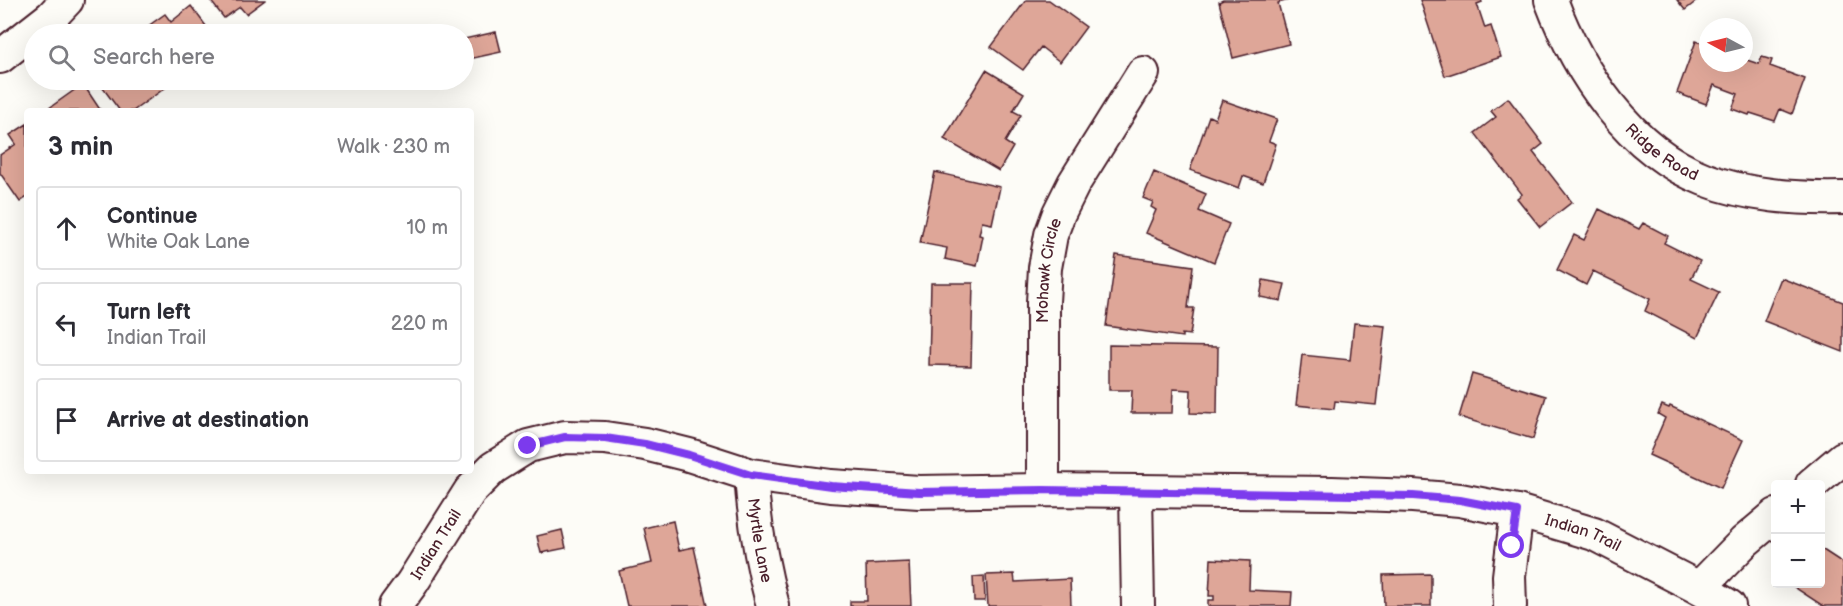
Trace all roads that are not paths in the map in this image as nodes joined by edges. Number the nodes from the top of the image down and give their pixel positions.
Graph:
1 (67, 0) edge
2 (1551, 0) edge
3 (42, 24) edge
4 (24, 38) edge
5 (0, 57) edge
6 (1143, 73) dead end
7 (1843, 198) edge
8 (1843, 458) edge
9 (751, 475) junction
10 (1817, 480) edge
11 (1043, 490) junction
12 (1136, 492) junction
13 (1517, 511) junction
14 (1771, 519) edge
15 (1699, 588) junction
16 (395, 606) edge
17 (772, 606) edge
18 (1138, 606) edge
19 (1510, 606) edge
20 (1729, 606) edge

1 - 3 street
2 - 7 street, Ridge Road
4 - 5 street
6 - 11 street, Mohawk Circle
8 - 10 street
9 - 11 street, Indian Trail
9 - 16 street, Indian Trail
9 - 17 street, Myrtle Lane
11 - 12 street, Indian Trail
12 - 13 street, Indian Trail
12 - 18 street
13 - 15 street, Indian Trail
13 - 19 street
14 - 15 street
15 - 20 street, Indian Trail

